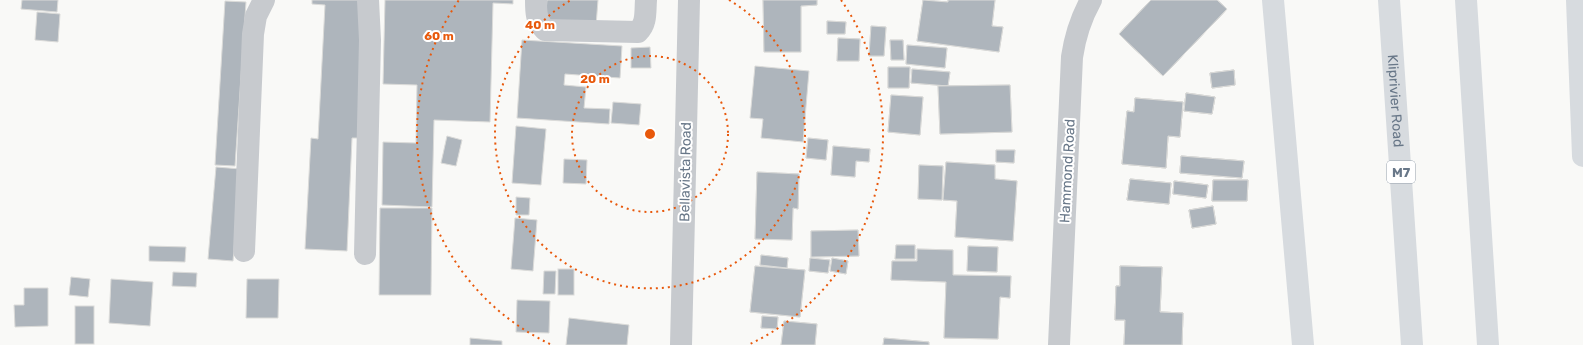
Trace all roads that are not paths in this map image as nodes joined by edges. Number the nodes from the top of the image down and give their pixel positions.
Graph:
1 (264, 0) edge
2 (368, 0) edge
3 (536, 0) edge
4 (646, 0) edge
5 (689, 0) edge
6 (1091, 0) edge
7 (1273, 0) edge
8 (1389, 0) edge
9 (1466, 0) edge
10 (1577, 0) edge
11 (1583, 156) edge
12 (244, 251) dead end
13 (365, 254) dead end
14 (681, 345) edge
15 (1059, 345) edge
16 (1303, 345) edge
17 (1412, 345) edge
18 (1488, 345) edge

1 - 12 street
2 - 13 street
3 - 4 street
5 - 14 street, Bellavista Road
6 - 15 street, Hammond Road
7 - 16 main road
8 - 17 main road, Kliprivier Road / M7
9 - 18 main road
10 - 11 main road

